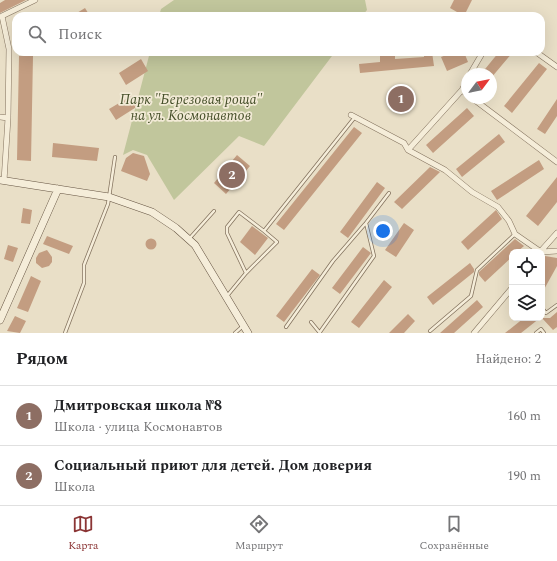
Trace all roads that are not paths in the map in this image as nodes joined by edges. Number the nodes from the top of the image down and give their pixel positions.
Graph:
1 (35, 0) edge
2 (1, 15) edge
3 (481, 56) edge
4 (542, 56) edge
5 (557, 67) edge
6 (474, 68) edge
7 (461, 91) edge
8 (480, 104) edge
9 (354, 116) joint
10 (0, 117) edge
11 (8, 118) junction
12 (408, 150) junction
13 (115, 157) dead end
14 (557, 162) edge
15 (2, 180) edge
16 (58, 190) junction
17 (390, 193) dead end
18 (109, 197) junction
19 (214, 211) dead end
20 (366, 223) junction
21 (264, 231) junction
22 (515, 234) junction
23 (557, 234) edge
24 (189, 240) junction
25 (536, 249) edge
26 (543, 249) edge
27 (557, 251) edge
28 (545, 252) edge
29 (246, 273) junction
30 (509, 292) edge
31 (227, 296) junction
32 (557, 305) edge
33 (545, 312) edge
34 (0, 320) edge
35 (311, 322) dead end
36 (244, 325) junction
37 (286, 327) dead end
38 (430, 331) dead end
39 (320, 332) edge
40 (65, 333) edge
41 (235, 333) edge
42 (248, 333) edge
43 (474, 333) edge
44 (536, 333) edge
45 (544, 333) edge

1 - 2 street
2 - 11 street
3 - 6 street
4 - 5 street
7 - 12 street
8 - 14 street
9 - 12 street
9 - 21 lane
10 - 11 street
11 - 15 street
12 - 22 street
13 - 18 lane
15 - 16 main road
16 - 18 main road
16 - 34 main road
17 - 20 lane
18 - 24 main road
18 - 40 lane
19 - 24 lane
20 - 37 lane
20 - 39 lane
21 - 29 lane
21 - 29 lane
22 - 25 street
22 - 38 lane
23 - 26 street
24 - 31 main road
27 - 28 street
29 - 31 lane
30 - 43 street
31 - 36 main road
32 - 33 lane
35 - 39 lane
36 - 41 lane
36 - 42 main road
44 - 45 lane

